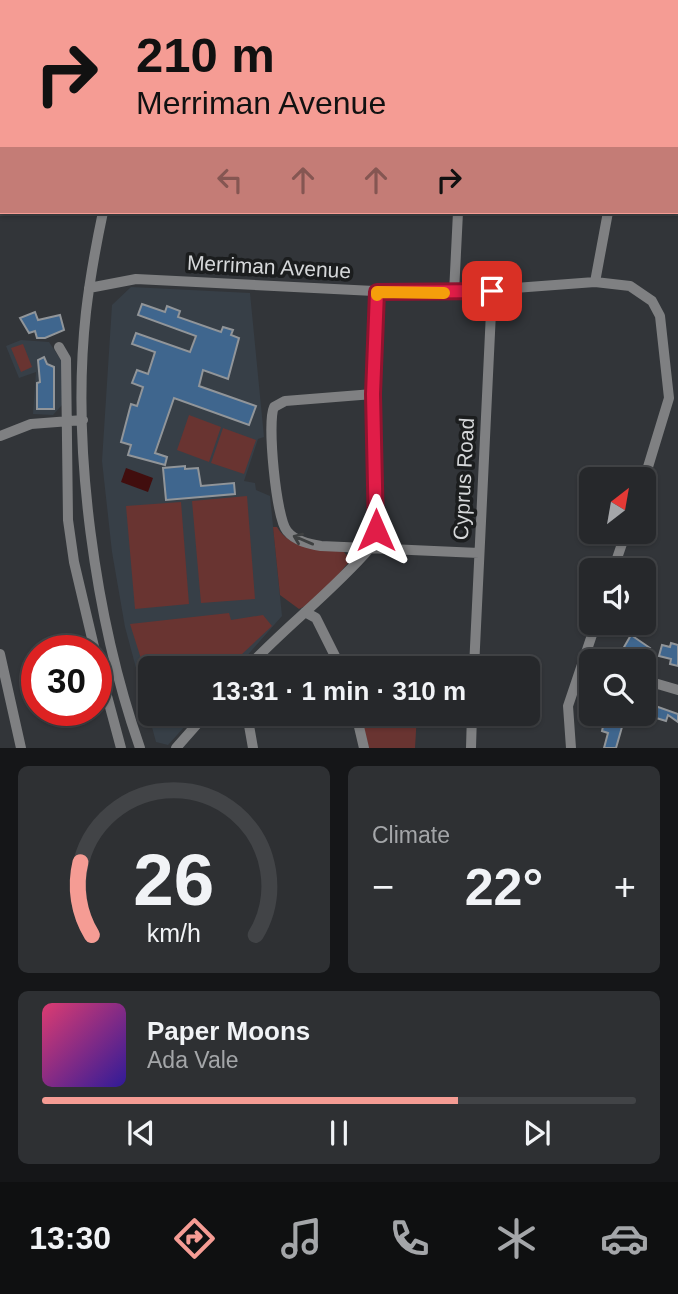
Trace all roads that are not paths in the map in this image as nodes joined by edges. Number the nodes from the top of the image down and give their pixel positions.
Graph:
1 (103, 214) edge
2 (458, 214) edge
3 (608, 214) edge
4 (595, 282) junction
5 (89, 288) junction
6 (492, 291) junction
7 (377, 292) junction
8 (454, 293) junction
9 (59, 347) dead end
10 (373, 394) junction
11 (674, 402) edge
12 (83, 420) junction
13 (65, 421) junction
14 (0, 436) edge
15 (649, 467) edge
16 (370, 548) junction
17 (480, 554) junction
18 (305, 612) junction
19 (92, 635) edge
20 (0, 654) edge
21 (259, 656) edge
22 (335, 656) edge
23 (475, 656) edge
24 (579, 682) edge
25 (656, 684) edge
26 (678, 690) edge
27 (112, 714) edge
28 (195, 726) edge
29 (249, 726) edge
30 (359, 726) edge
31 (472, 726) edge
32 (21, 748) edge
33 (121, 748) edge
34 (140, 748) edge
35 (176, 748) edge
36 (253, 748) edge
37 (364, 748) edge
38 (471, 748) edge
39 (571, 748) edge

1 - 5 street
2 - 8 street
3 - 4 street
4 - 6 street, Merriman Avenue
4 - 11 street, Merriman Avenue
5 - 7 street, Merriman Avenue
5 - 12 street
6 - 8 street, Merriman Avenue
6 - 17 street, Cyprus Road
7 - 8 street, Merriman Avenue
7 - 10 street
9 - 13 street
10 - 16 street
16 -> 10 street
11 - 15 street
12 - 13 street
12 - 34 street
13 - 14 street
13 - 19 street
16 - 17 street
16 - 18 street
17 - 23 street, Cyprus Road
18 - 21 street
18 - 22 street
20 - 32 street
24 - 39 street
25 - 26 street
27 - 33 street
28 - 35 street
29 - 36 street
30 - 37 street
31 - 38 street

